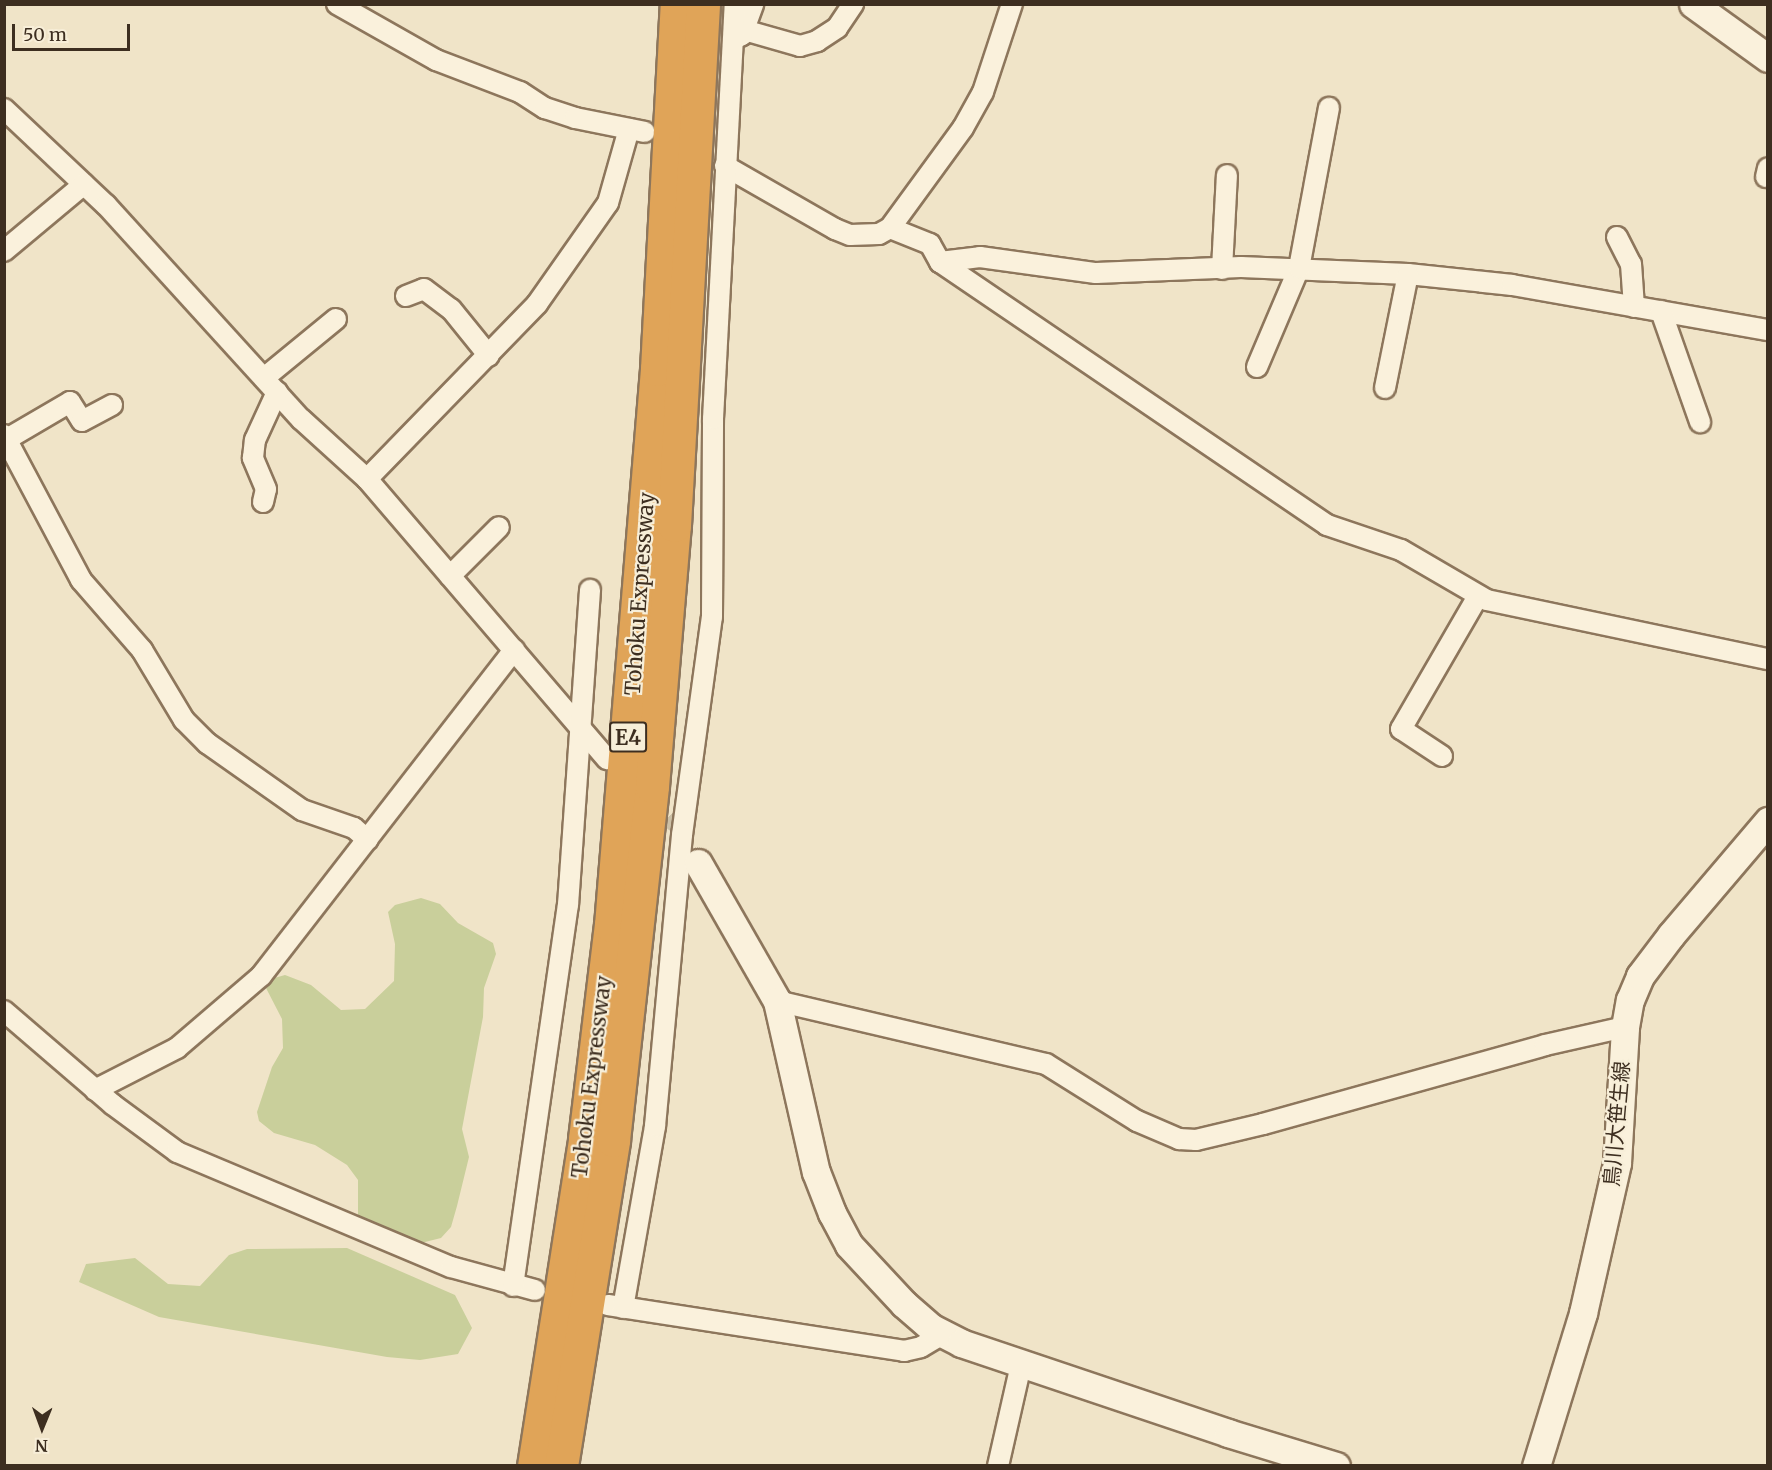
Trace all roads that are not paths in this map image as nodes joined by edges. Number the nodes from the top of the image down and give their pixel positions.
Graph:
1 (337, 4) edge
2 (676, 4) edge
3 (703, 4) edge
4 (735, 4) edge
5 (753, 4) edge
6 (853, 4) edge
7 (1012, 4) edge
8 (1693, 4) edge
9 (739, 35) junction
10 (1767, 58) edge
11 (1329, 108) dead end
12 (4, 109) edge
13 (725, 166) junction
14 (1227, 175) dead end
15 (84, 184) junction
16 (890, 228) junction
17 (1617, 237) dead end
18 (4, 251) edge
19 (940, 262) junction
20 (1299, 268) junction
21 (1222, 269) junction
22 (1408, 274) junction
23 (406, 296) dead end
24 (1634, 307) junction
25 (1661, 311) junction
26 (336, 319) dead end
27 (1767, 330) edge
28 (489, 356) junction
29 (1257, 367) dead end
30 (271, 385) junction
31 (1385, 388) dead end
32 (112, 405) dead end
33 (1700, 423) dead end
34 (8, 448) edge
35 (367, 479) junction
36 (263, 502) dead end
37 (499, 527) dead end
38 (450, 576) junction
39 (590, 590) dead end
40 (1478, 596) junction
41 (514, 650) junction
42 (1767, 659) edge
43 (579, 729) junction
44 (1442, 756) dead end
45 (607, 759) dead end
46 (1767, 821) edge
47 (679, 829) junction
48 (368, 840) junction
49 (698, 863) joint
50 (777, 1001) junction
51 (4, 1011) edge
52 (1625, 1027) junction
53 (95, 1090) junction
54 (513, 1286) junction
55 (535, 1290) dead end
56 (943, 1334) junction
57 (1021, 1365) junction
58 (534, 1466) edge
59 (561, 1466) edge
60 (998, 1466) edge
61 (1336, 1466) edge
62 (1536, 1466) edge

1 - 28 street
2 - 58 highway, Tohoku Expressway / E4
3 - 59 highway, Tohoku Expressway / E4
4 - 9 street
5 - 9 street
6 - 9 street
7 - 16 street
8 - 10 street
9 - 13 street
11 - 20 street
12 - 15 street
13 - 16 street
13 - 47 street
14 - 21 street
15 - 18 street
15 - 30 street
16 - 19 street
17 - 24 street
19 - 21 street
19 - 40 street
20 - 21 street
20 - 22 street
20 - 29 street
22 - 24 street
22 - 31 street
23 - 28 street
24 - 25 street
25 - 27 street
25 - 33 street
26 - 30 street
28 - 35 street
30 - 35 street
30 - 36 street
32 - 34 street
34 - 48 street
35 - 38 street
37 - 38 street
38 - 41 street
39 - 43 street
40 - 42 street
40 - 44 street
41 - 43 street
41 - 48 street
43 - 45 street
43 - 54 street
46 - 52 street, 鳥川大笹生線
47 - 49 street
47 - 56 street
48 - 53 street
49 - 50 street
50 - 52 street
50 - 56 street
51 - 53 street
52 - 62 street, 鳥川大笹生線
53 - 54 street
54 - 55 street
56 - 57 street
57 - 60 street
57 - 61 street

